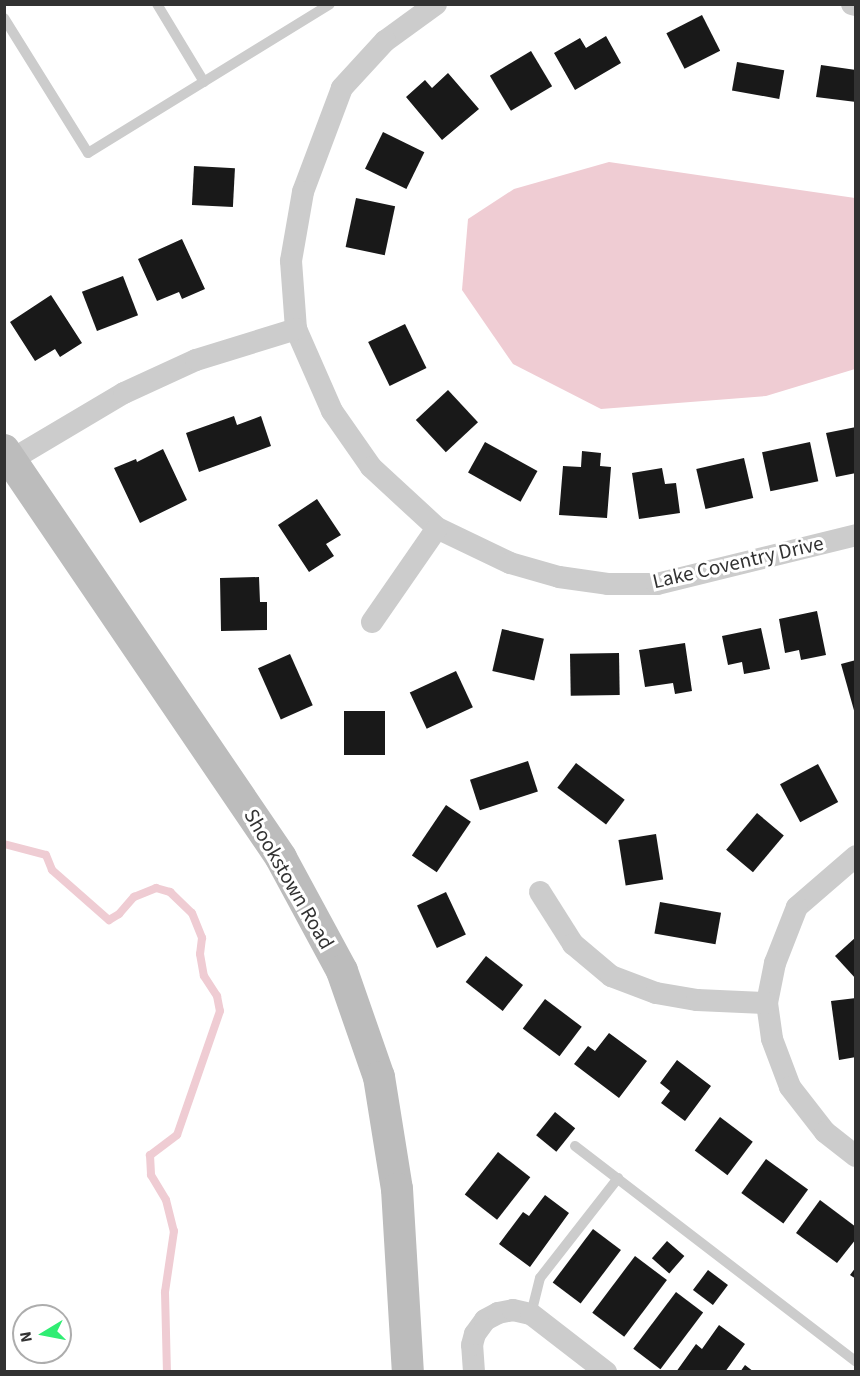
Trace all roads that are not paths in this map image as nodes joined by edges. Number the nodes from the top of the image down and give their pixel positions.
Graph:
1 (157, 4) edge
2 (330, 4) edge
3 (436, 4) edge
4 (4, 18) edge
5 (204, 82) junction
6 (296, 329) junction
7 (8, 455) edge
8 (437, 528) junction
9 (855, 535) edge
10 (372, 622) dead end
11 (855, 856) edge
12 (540, 892) dead end
13 (767, 1003) junction
14 (575, 1146) dead end
15 (855, 1156) edge
16 (618, 1178) junction
17 (531, 1314) junction
18 (855, 1362) edge
19 (408, 1371) edge
20 (474, 1371) edge
21 (606, 1371) edge

1 - 5 lane
2 - 5 lane
3 - 6 street, Lake Coventry Drive
4 - 5 lane
6 - 7 street
6 - 8 street, Lake Coventry Drive
7 - 19 street, Shookstown Road
8 - 9 street, Lake Coventry Drive
8 - 10 street
11 - 13 street
12 - 13 street
13 - 15 street
14 - 16 lane
16 - 17 lane
16 - 18 lane
17 - 20 street
17 - 21 street

